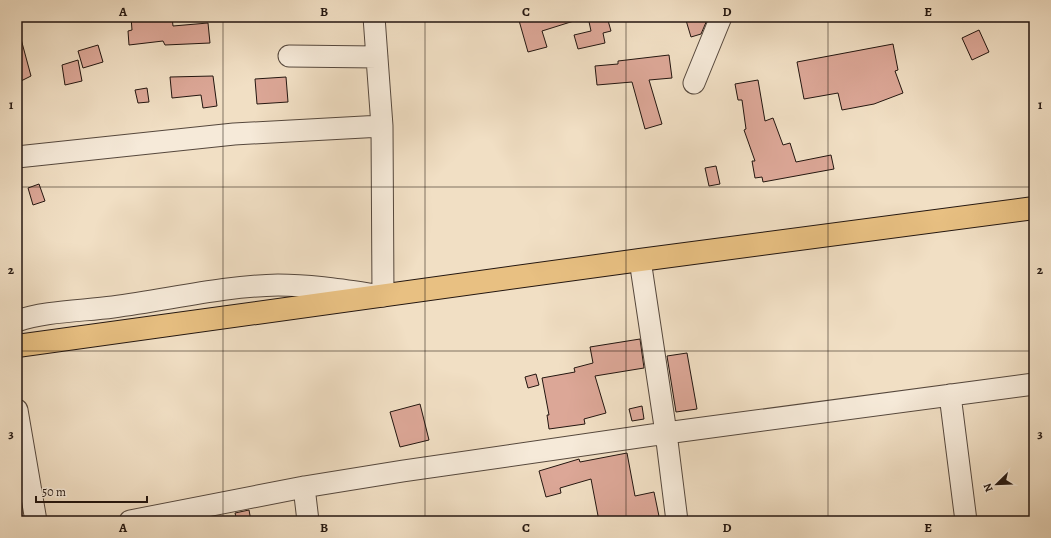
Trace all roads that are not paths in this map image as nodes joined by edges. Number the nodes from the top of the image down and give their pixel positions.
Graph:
1 (374, 17) edge
2 (721, 17) edge
3 (289, 56) dead end
4 (377, 57) junction
5 (694, 83) dead end
6 (382, 126) junction
7 (17, 157) edge
8 (1034, 208) edge
9 (640, 260) junction
10 (383, 296) junction
11 (17, 321) edge
12 (17, 346) edge
13 (1034, 384) edge
14 (950, 395) junction
15 (17, 410) edge
16 (666, 433) junction
17 (304, 487) junction
18 (36, 521) edge
19 (130, 521) edge
20 (308, 521) edge
21 (677, 521) edge
22 (966, 521) edge

1 - 4 street
2 - 5 street
3 - 4 street
4 - 6 street
6 - 7 street
6 - 10 street
8 - 9 highway
9 - 10 highway
9 - 16 street
10 - 11 street
10 - 12 highway
13 - 14 street
14 - 16 street
14 - 22 street
15 - 18 street
16 - 17 street
16 - 21 street
17 - 19 street
17 - 20 street

